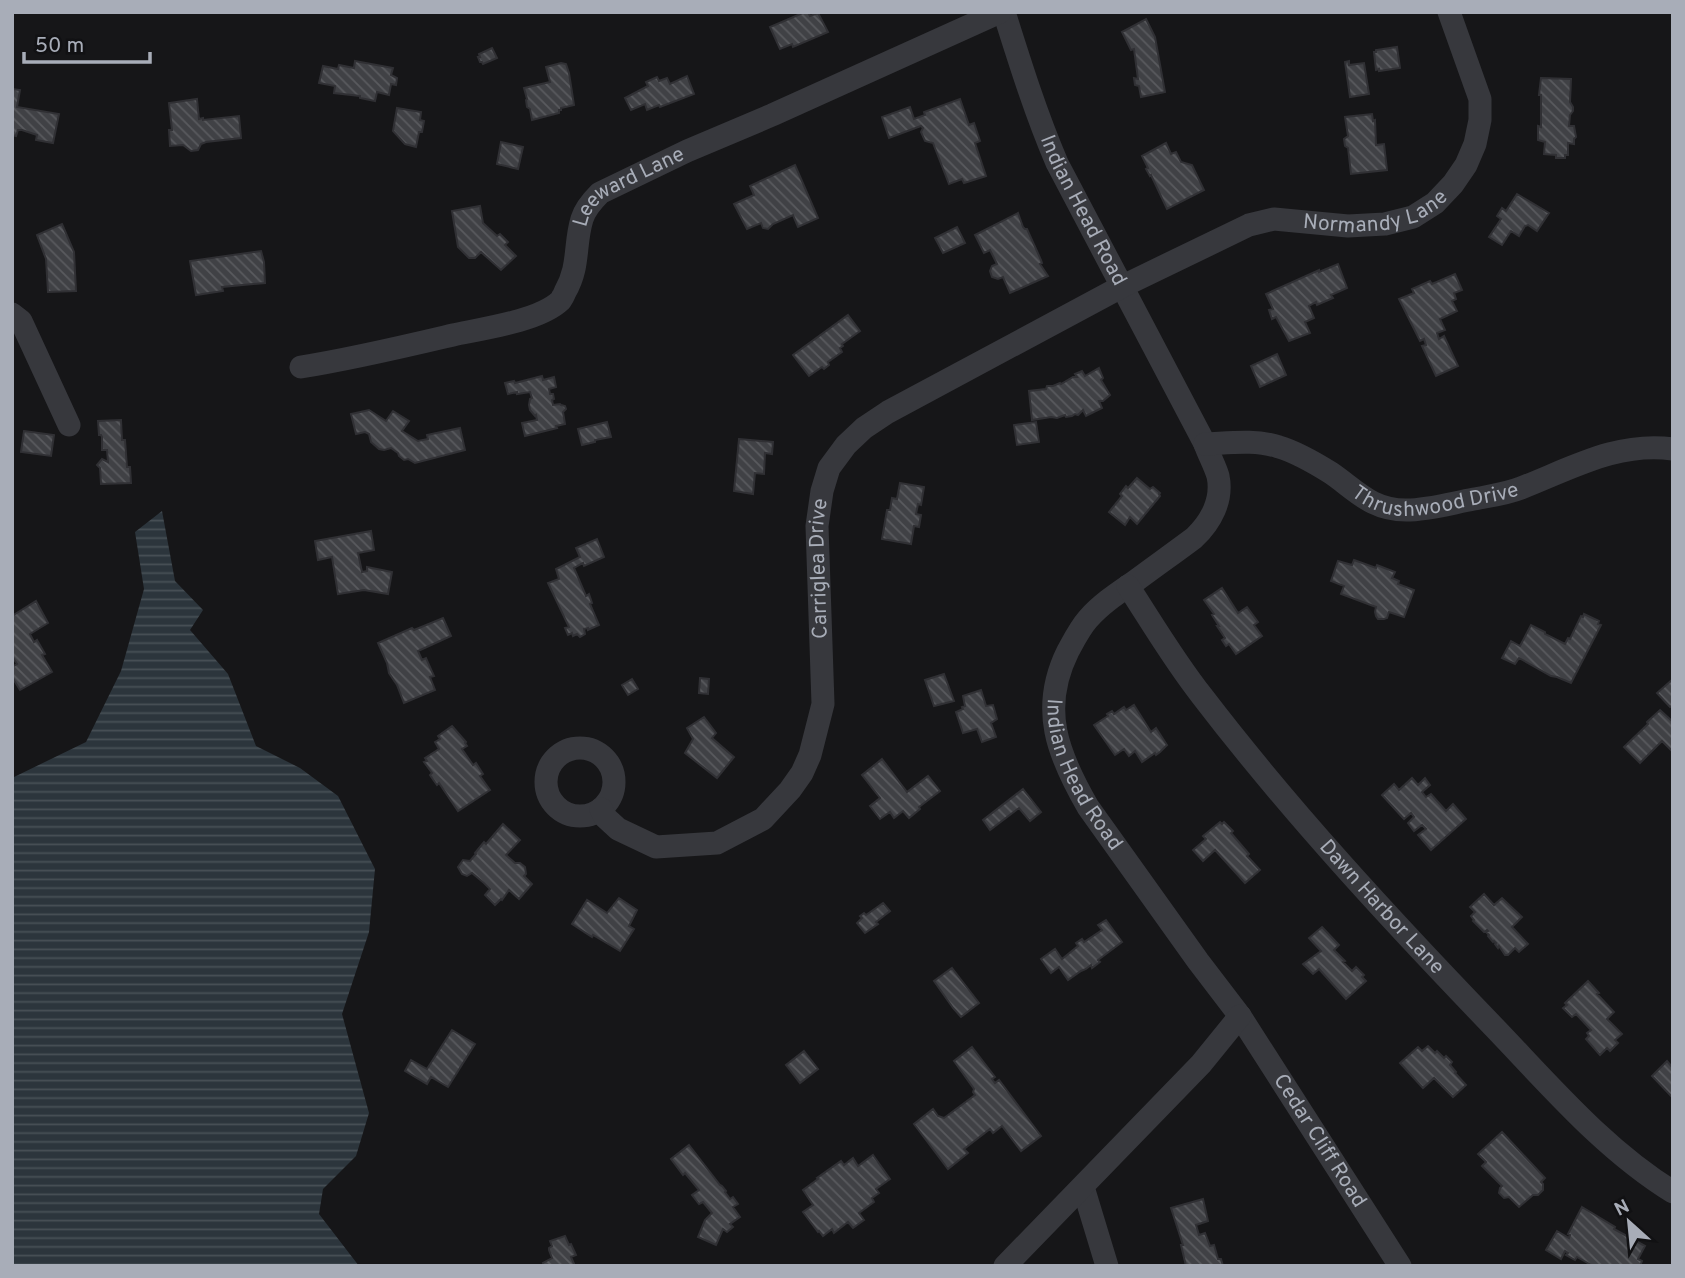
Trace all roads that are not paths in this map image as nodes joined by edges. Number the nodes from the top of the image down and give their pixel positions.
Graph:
1 (1002, 12) edge
2 (1449, 12) edge
3 (1121, 287) junction
4 (12, 314) edge
5 (301, 368) dead end
6 (69, 425) dead end
7 (1205, 444) junction
8 (1673, 449) edge
9 (1128, 586) junction
10 (601, 809) dead end
11 (1240, 1016) junction
12 (1083, 1187) junction
13 (1673, 1192) edge
14 (1005, 1266) edge
15 (1107, 1266) edge
16 (1400, 1266) edge

1 - 3 street, Indian Head Road
1 - 5 street, Leeward Lane
2 - 3 street, Normandy Lane
3 - 7 street, Indian Head Road
3 - 10 street, Carriglea Drive
4 - 6 street
7 - 8 street, Thrushwood Drive
7 - 9 street, Indian Head Road
9 - 11 street, Indian Head Road
9 - 13 street, Dawn Harbor Lane
11 - 12 street
11 - 16 street, Cedar Cliff Road
12 - 14 street
12 - 15 street

